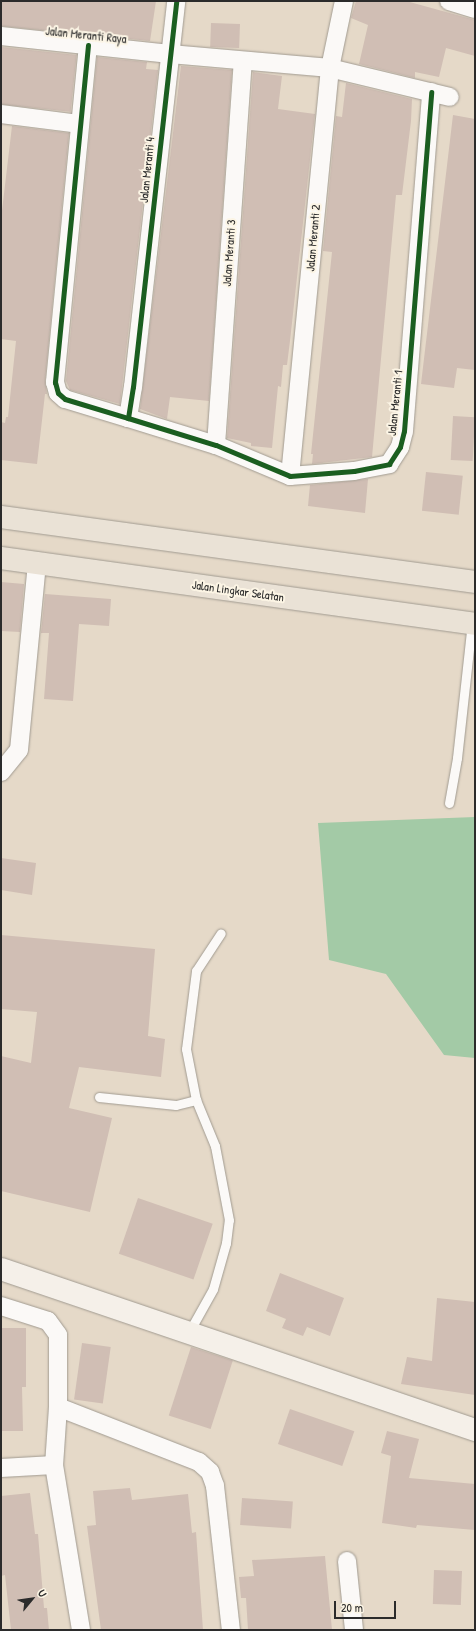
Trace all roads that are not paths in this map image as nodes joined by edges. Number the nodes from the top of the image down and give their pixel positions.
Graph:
1 (176, 1) edge
2 (344, 1) edge
3 (449, 1) edge
4 (475, 9) edge
5 (1, 36) edge
6 (88, 45) junction
7 (170, 54) junction
8 (243, 62) junction
9 (330, 68) junction
10 (431, 92) junction
11 (450, 97) dead end
12 (1, 114) edge
13 (79, 124) junction
14 (128, 418) junction
15 (216, 445) junction
16 (290, 476) junction
17 (1, 517) edge
18 (1, 558) edge
19 (37, 563) junction
20 (475, 582) edge
21 (474, 623) edge
22 (1, 772) edge
23 (449, 803) dead end
24 (221, 933) dead end
25 (99, 1097) dead end
26 (196, 1100) junction
27 (1, 1269) edge
28 (1, 1306) edge
29 (189, 1332) junction
30 (58, 1408) junction
31 (475, 1430) edge
32 (54, 1465) junction
33 (1, 1468) edge
34 (347, 1561) dead end
35 (81, 1630) edge
36 (231, 1630) edge
37 (354, 1630) edge

1 - 7 street, Jalan Meranti 4
2 - 9 street, Jalan Meranti 2
3 - 4 street
5 - 6 street, Jalan Meranti Raya
6 - 7 street, Jalan Meranti Raya
6 - 13 street, Jalan Meranti 1
7 - 8 street, Jalan Meranti Raya
7 - 14 street, Jalan Meranti 4
8 - 9 street, Jalan Meranti Raya
8 - 15 street, Jalan Meranti 3
9 - 10 street, Jalan Meranti Raya
9 - 16 street, Jalan Meranti 2
10 - 11 street, Jalan Meranti Raya
10 - 16 street, Jalan Meranti 1
12 - 13 street
13 - 14 street, Jalan Meranti 1
14 - 15 street, Jalan Meranti 1
15 - 16 street, Jalan Meranti 1
17 - 20 highway
18 - 19 highway, Jalan Lingkar Selatan
19 - 21 highway, Jalan Lingkar Selatan
19 - 22 street
21 - 23 lane
24 - 26 lane
25 - 26 lane
26 - 29 lane
27 - 29 street
28 - 30 street
29 - 31 street
30 - 32 street
30 - 36 street
32 - 33 street
32 - 35 street
34 - 37 street

